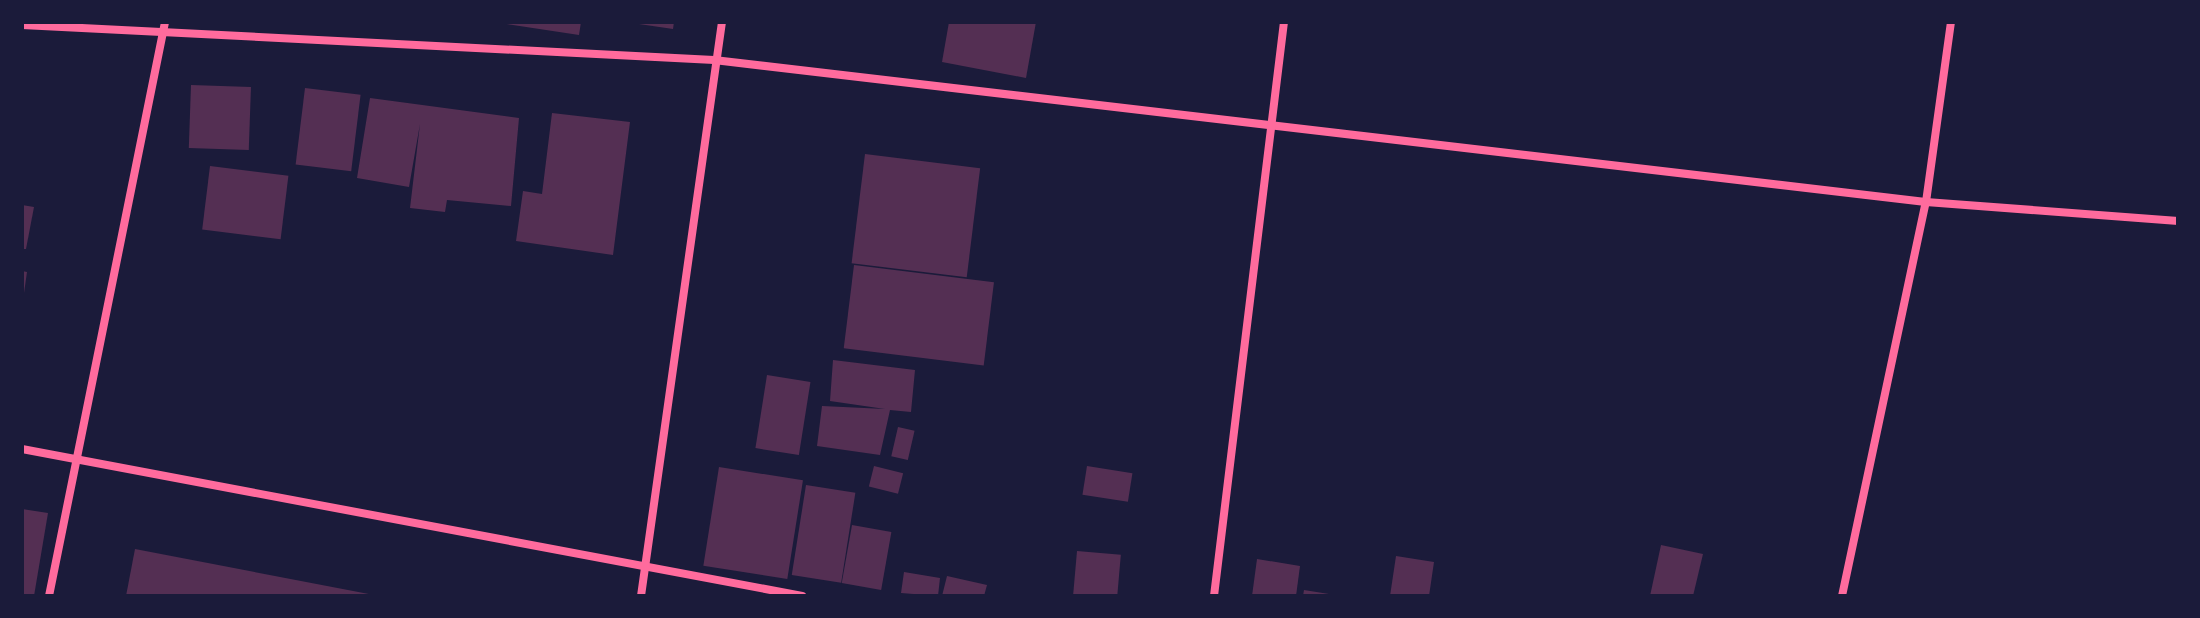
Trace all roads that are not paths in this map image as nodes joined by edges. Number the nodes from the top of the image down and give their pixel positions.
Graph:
1 (165, 22) edge
2 (722, 22) edge
3 (1284, 22) edge
4 (1951, 22) edge
5 (22, 25) edge
6 (164, 35) junction
7 (714, 60) junction
8 (1269, 125) junction
9 (1926, 202) junction
10 (2178, 221) edge
11 (22, 449) edge
12 (76, 461) junction
13 (645, 569) junction
14 (49, 596) edge
15 (641, 596) edge
16 (802, 596) edge
17 (1214, 596) edge
18 (1842, 596) edge

1 - 6 street
2 - 7 street
3 - 8 street
4 - 9 street
5 - 6 street
6 - 7 street
6 - 12 street
7 - 8 street
7 - 13 street
8 - 9 street
8 - 17 street
9 - 10 street
9 - 18 street
11 - 12 street
12 - 13 street
12 - 14 street
13 - 15 street
13 - 16 street

